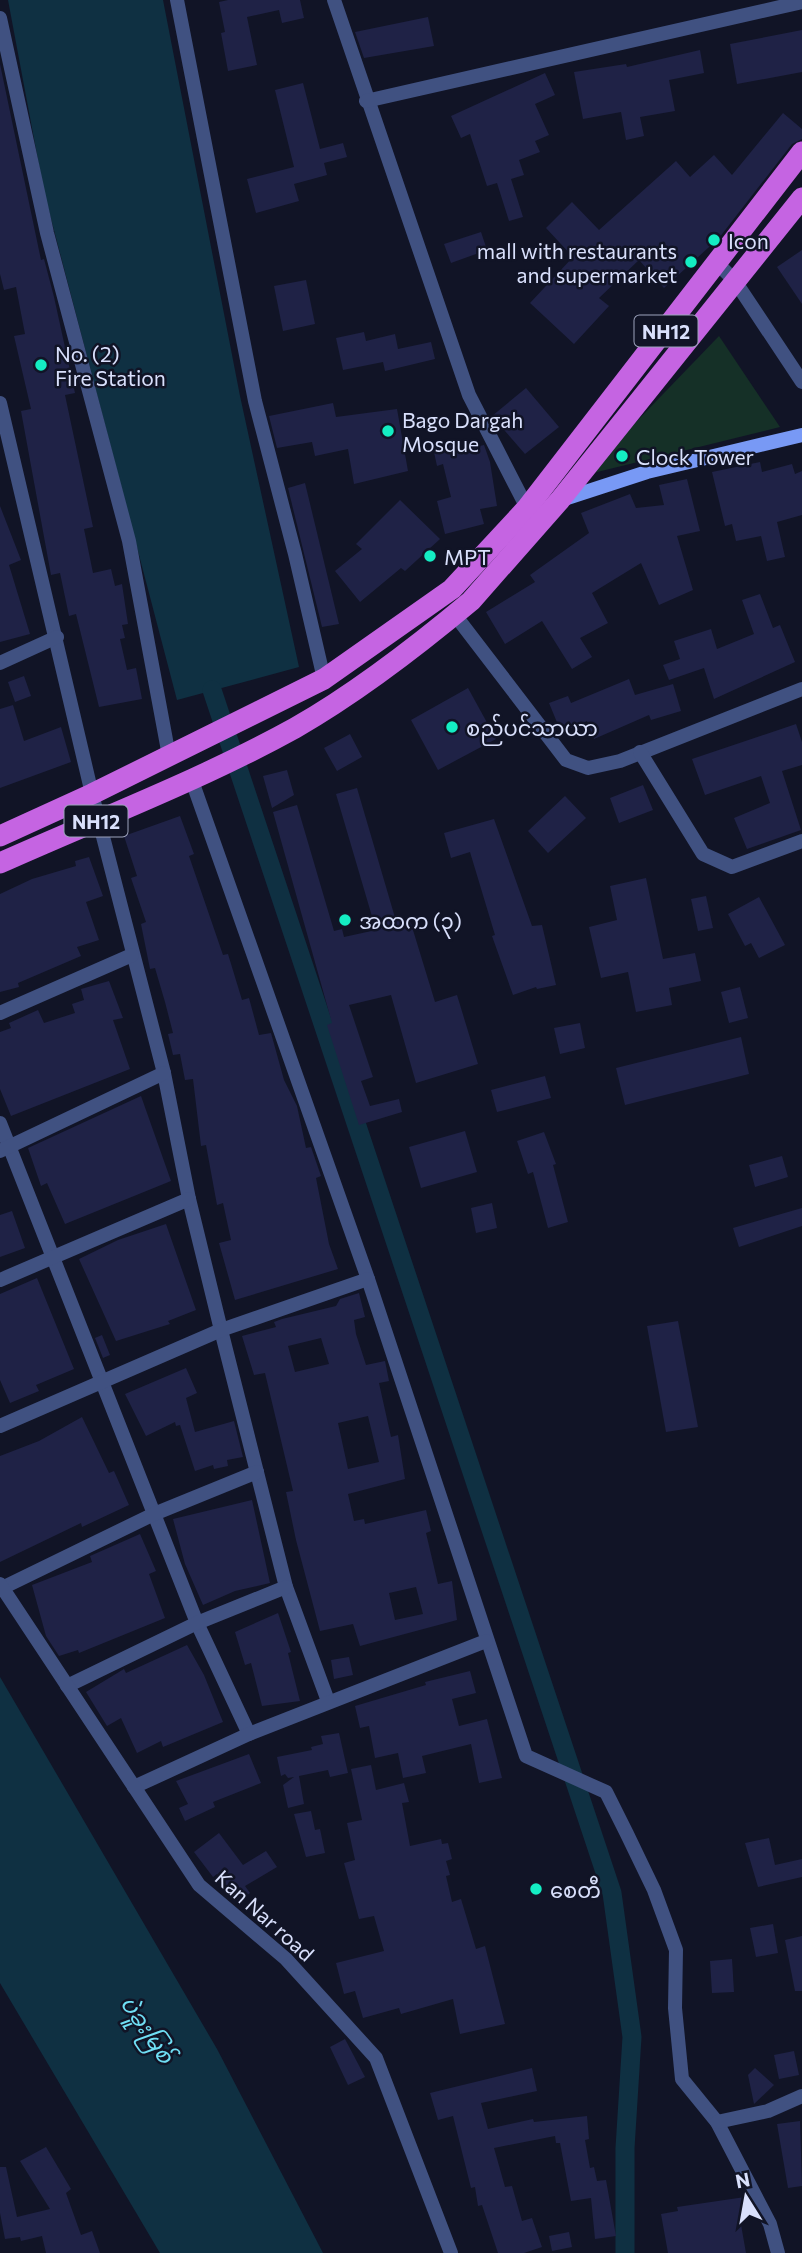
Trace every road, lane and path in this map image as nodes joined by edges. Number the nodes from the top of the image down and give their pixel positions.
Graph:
1 (177, 0) edge
2 (334, 0) edge
3 (802, 2) edge
4 (0, 18) edge
5 (366, 101) junction
6 (802, 152) edge
7 (802, 198) edge
8 (718, 264) junction
9 (735, 281) junction
10 (802, 382) edge
11 (0, 402) edge
12 (802, 435) edge
13 (5, 447) edge
14 (560, 500) junction
15 (527, 508) junction
16 (455, 615) junction
17 (57, 637) junction
18 (0, 663) edge
19 (324, 679) junction
20 (802, 689) edge
21 (640, 752) junction
22 (174, 754) junction
23 (191, 778) junction
24 (92, 794) junction
25 (100, 818) junction
26 (0, 836) edge
27 (802, 841) edge
28 (0, 863) edge
29 (132, 955) junction
30 (0, 1013) edge
31 (164, 1073) junction
32 (0, 1123) edge
33 (5, 1149) edge
34 (188, 1199) junction
35 (53, 1256) junction
36 (368, 1279) junction
37 (0, 1280) edge
38 (221, 1330) junction
39 (102, 1382) junction
40 (0, 1426) edge
41 (257, 1472) junction
42 (154, 1514) junction
43 (1, 1586) edge
44 (286, 1587) junction
45 (197, 1623) junction
46 (486, 1641) junction
47 (67, 1686) junction
48 (328, 1701) junction
49 (249, 1734) junction
50 (134, 1787) junction
51 (802, 2096) edge
52 (717, 2122) junction
53 (451, 2253) edge
54 (778, 2253) edge

1 - 19 street
2 - 5 street
3 - 5 street
4 - 22 street
5 - 15 street
6 - 8 highway, NH12
7 - 9 highway, NH12
8 - 9 street
8 - 15 highway, NH12
9 - 10 street
9 - 14 highway, NH12
11 - 13 street
12 - 14 main road
13 - 17 street
14 - 16 highway, NH12
15 - 19 highway, NH12
16 - 21 street
16 - 23 highway, NH12
17 - 18 street
17 - 24 street
19 - 22 highway, NH12
20 - 21 street
21 - 27 street
22 - 24 highway, NH12
23 - 25 highway, NH12
23 - 36 street
24 - 25 street
24 - 26 highway, NH12
25 - 28 highway, NH12
25 - 29 street
29 - 30 street
29 - 31 street
31 - 33 street
31 - 34 street
32 - 33 street
33 - 35 street
34 - 35 street
34 - 38 street
35 - 37 street
35 - 39 street
36 - 38 street
36 - 46 street
38 - 39 street
38 - 41 street
39 - 40 street
39 - 42 street
41 - 42 street
41 - 44 street
42 - 43 street
42 - 45 street
43 - 47 street, Kan Nar road
44 - 45 street
44 - 48 street
45 - 47 street
45 - 49 street
46 - 48 street
46 - 52 street
47 - 50 street, Kan Nar road
48 - 49 street
49 - 50 street
50 - 53 street, Kan Nar road
51 - 52 street
52 - 54 street

